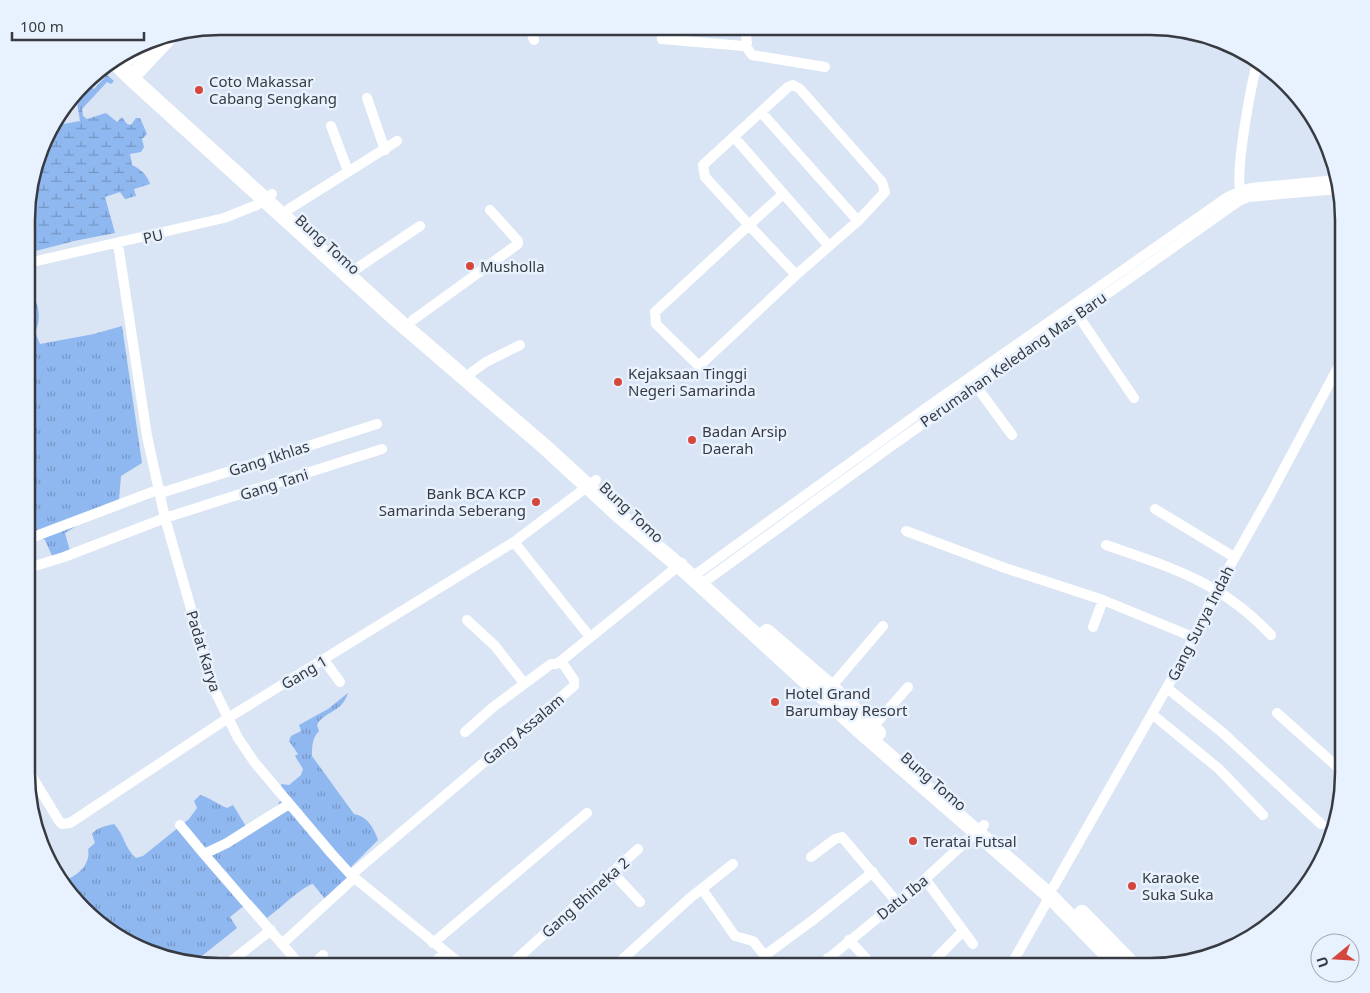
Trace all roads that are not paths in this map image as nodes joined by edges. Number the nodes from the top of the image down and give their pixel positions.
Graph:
1 (532, 35) edge
2 (661, 35) edge
3 (746, 35) edge
4 (534, 40) dead end
5 (746, 44) junction
6 (141, 53) edge
7 (825, 68) dead end
8 (1256, 68) edge
9 (367, 98) dead end
10 (761, 112) junction
11 (331, 126) dead end
12 (734, 136) junction
13 (397, 142) dead end
14 (385, 150) junction
15 (348, 172) junction
16 (1330, 181) edge
17 (1332, 189) edge
18 (783, 194) junction
19 (1241, 195) junction
20 (268, 197) junction
21 (289, 209) junction
22 (490, 210) dead end
23 (858, 222) junction
24 (749, 225) junction
25 (420, 226) dead end
26 (118, 244) junction
27 (829, 246) junction
28 (35, 262) edge
29 (356, 269) junction
30 (796, 275) junction
31 (1078, 314) junction
32 (413, 320) junction
33 (520, 345) dead end
34 (434, 346) junction
35 (472, 372) junction
36 (1335, 377) edge
37 (976, 386) junction
38 (964, 389) junction
39 (1134, 398) dead end
40 (377, 424) dead end
41 (1012, 435) dead end
42 (382, 449) dead end
43 (592, 483) junction
44 (160, 491) junction
45 (1155, 509) dead end
46 (166, 518) junction
47 (906, 531) dead end
48 (35, 536) edge
49 (514, 542) junction
50 (1106, 545) dead end
51 (1234, 557) junction
52 (682, 563) junction
53 (35, 566) edge
54 (699, 578) junction
55 (1216, 589) junction
56 (1103, 600) junction
57 (467, 620) dead end
58 (883, 626) dead end
59 (1093, 627) dead end
60 (1271, 635) dead end
61 (590, 637) junction
62 (1194, 637) junction
63 (324, 660) junction
64 (561, 661) junction
65 (340, 682) dead end
66 (524, 683) junction
67 (908, 687) dead end
68 (1167, 688) junction
69 (835, 697) junction
70 (1277, 713) dead end
71 (1152, 714) junction
72 (228, 718) junction
73 (872, 728) junction
74 (465, 732) dead end
75 (1335, 765) edge
76 (35, 782) edge
77 (943, 794) junction
78 (289, 804) junction
79 (587, 813) dead end
80 (1263, 815) dead end
81 (1321, 824) dead end
82 (180, 825) dead end
83 (981, 829) junction
84 (638, 849) dead end
85 (204, 854) junction
86 (811, 857) dead end
87 (732, 864) dead end
88 (612, 872) junction
89 (872, 872) junction
90 (352, 876) junction
91 (924, 878) junction
92 (702, 889) junction
93 (1052, 891) junction
94 (896, 901) junction
95 (640, 902) dead end
96 (271, 930) junction
97 (963, 932) junction
98 (849, 940) junction
99 (433, 943) junction
100 (282, 944) junction
101 (973, 944) dead end
102 (445, 953) junction
103 (323, 955) dead end
104 (764, 956) joint
105 (235, 958) edge
106 (294, 958) edge
107 (320, 958) edge
108 (439, 958) edge
109 (452, 958) edge
110 (518, 958) edge
111 (623, 958) edge
112 (828, 958) edge
113 (866, 958) edge
114 (937, 958) edge
115 (1015, 958) edge
116 (1111, 958) edge
117 (1126, 958) edge

1 - 4 street
2 - 5 street
3 - 5 street
5 - 7 street
6 - 20 main road, Bung Tomo
8 - 19 street
9 - 14 street
10 - 12 street
10 - 23 street
10 - 23 street
11 - 15 street
12 - 18 street
12 - 24 street
13 - 14 street
14 - 15 street
15 - 21 street
16 - 19 street
17 - 19 street, Perumahan Keledang Mas Baru
18 - 24 street
18 - 27 street
19 - 31 street, Perumahan Keledang Mas Baru
19 - 38 street
20 - 21 main road, Bung Tomo
20 - 26 street, PU
20 - 34 main road, Bung Tomo
21 - 29 main road, Bung Tomo
22 - 32 street
23 - 27 street
24 - 30 street
24 - 30 street
25 - 29 street
26 - 28 street, PU
26 - 44 street, Padat Karya
27 - 30 street
29 - 32 main road, Bung Tomo
31 - 37 street, Perumahan Keledang Mas Baru
31 - 39 street
32 - 34 main road, Bung Tomo
33 - 35 street
34 - 35 main road, Bung Tomo
34 - 43 main road, Bung Tomo
35 - 43 main road, Bung Tomo
36 - 51 street, Gang Surya Indah
37 - 38 street, Perumahan Keledang Mas Baru
37 - 41 street
38 - 54 street
40 - 44 street, Gang Ikhlas
42 - 46 street, Gang Tani
43 - 49 street, Gang 1
43 - 52 main road, Bung Tomo
44 - 46 street, Padat Karya
44 - 48 street, Gang Ikhlas
45 - 51 street
46 - 53 street, Gang Tani
46 - 72 street, Padat Karya
47 - 56 street
49 - 61 street
49 - 63 street, Gang 1
50 - 55 street
51 - 55 street, Gang Surya Indah
52 - 54 main road, Bung Tomo
52 - 61 street
54 - 69 main road, Bung Tomo
55 - 60 street
55 - 62 street, Gang Surya Indah
56 - 59 street
56 - 62 street
57 - 66 street
58 - 69 street
61 - 64 street
62 - 68 street, Gang Surya Indah
63 - 65 street
63 - 72 street, Gang 1
64 - 66 street
64 - 90 street, Gang Assalam
66 - 74 street
67 - 73 street
68 - 71 street, Gang Surya Indah
68 - 81 street
69 - 73 main road, Bung Tomo
69 - 77 main road, Bung Tomo
70 - 75 street
71 - 80 street
71 - 93 street, Gang Surya Indah
72 - 76 street, Gang 1
72 - 78 street, Padat Karya
73 - 77 main road, Bung Tomo
77 - 83 main road, Bung Tomo
78 - 85 street
78 - 90 street, Padat Karya
79 - 99 street
82 - 85 street
83 - 91 street, Datu Iba
83 - 93 main road, Bung Tomo
84 - 88 street, Gang Bhineka 2
85 - 96 street
86 - 89 street
87 - 92 street
88 - 95 street
88 - 110 street, Gang Bhineka 2
89 - 94 street
89 - 104 street
90 - 99 street, Padat Karya
90 - 100 street
91 - 94 street, Datu Iba
91 - 97 street
92 - 104 street
92 - 111 street
93 - 115 street, Gang Surya Indah
93 - 116 main road, Bung Tomo
93 - 117 main road, Bung Tomo
94 - 98 street, Datu Iba
96 - 100 street
96 - 105 street
97 - 101 street
97 - 114 street
98 - 112 street, Datu Iba
98 - 113 street
99 - 102 street, Padat Karya
100 - 106 street
102 - 108 street
102 - 109 street, Padat Karya
103 - 107 street

